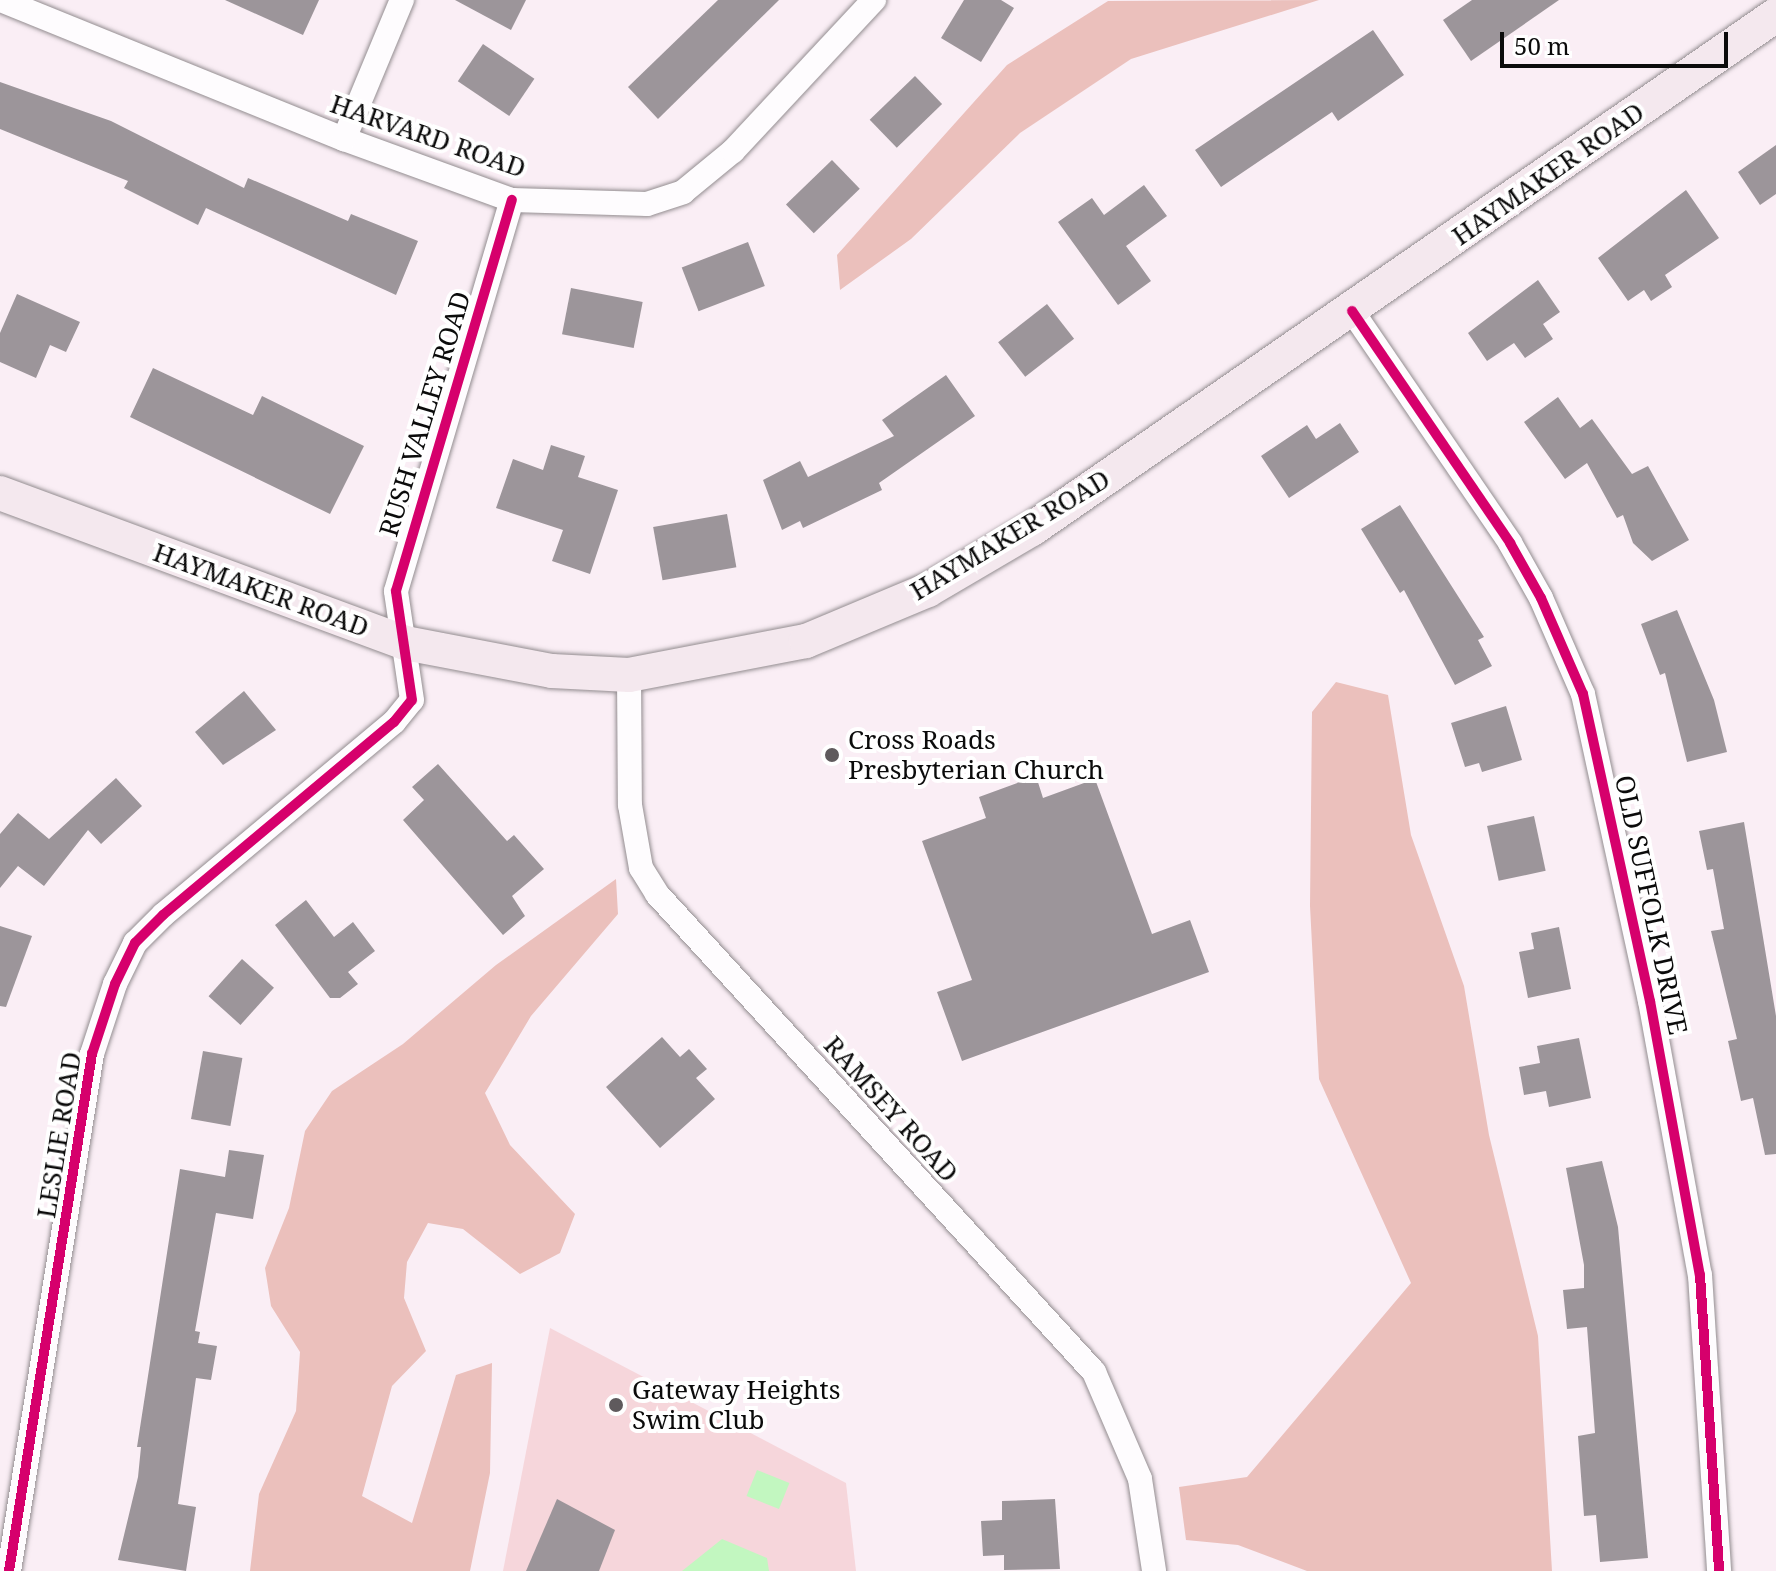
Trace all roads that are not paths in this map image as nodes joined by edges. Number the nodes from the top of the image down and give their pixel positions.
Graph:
1 (1, 0) edge
2 (402, 0) edge
3 (874, 0) edge
4 (1776, 15) edge
5 (344, 139) junction
6 (512, 200) junction
7 (1352, 311) junction
8 (0, 493) edge
9 (405, 643) junction
10 (629, 675) junction
11 (9, 1571) edge
12 (1154, 1571) edge
13 (1719, 1571) edge

1 - 5 street, HARVARD ROAD
2 - 5 street
3 - 6 street, HARVARD ROAD
4 - 7 main road, HAYMAKER ROAD
5 - 6 street, HARVARD ROAD
6 - 9 street, RUSH VALLEY ROAD
7 - 10 main road, HAYMAKER ROAD
7 - 13 street, OLD SUFFOLK DRIVE
8 - 9 main road, HAYMAKER ROAD
9 - 10 main road, HAYMAKER ROAD
9 - 11 street, LESLIE ROAD
10 - 12 street, RAMSEY ROAD

